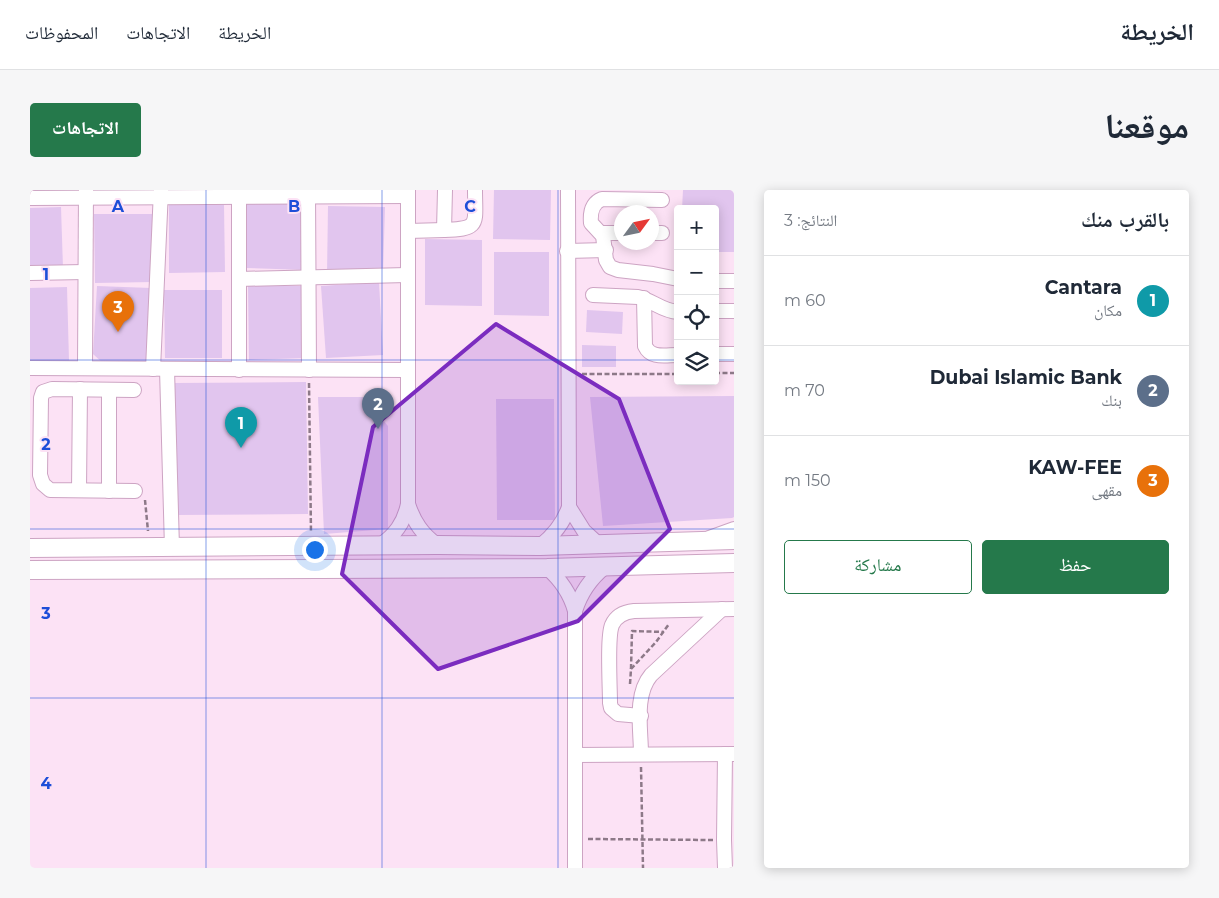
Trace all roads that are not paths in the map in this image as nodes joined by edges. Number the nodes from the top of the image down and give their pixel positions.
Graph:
1 (445, 190) edge
2 (475, 190) edge
3 (568, 190) edge
4 (239, 193) edge
5 (308, 193) edge
6 (408, 193) edge
7 (86, 194) edge
8 (161, 194) edge
9 (30, 198) edge
10 (662, 200) dead end
11 (444, 230) junction
12 (408, 231) junction
13 (601, 233) junction
14 (614, 233) edge
15 (606, 250) junction
16 (568, 251) junction
17 (85, 272) junction
18 (30, 273) edge
19 (408, 275) junction
20 (309, 278) junction
21 (674, 278) edge
22 (239, 280) junction
23 (719, 281) edge
24 (734, 281) edge
25 (593, 295) dead end
26 (644, 298) junction
27 (674, 311) edge
28 (719, 311) edge
29 (734, 311) edge
30 (719, 354) edge
31 (734, 354) edge
32 (674, 355) edge
33 (85, 367) junction
34 (30, 368) edge
35 (99, 368) junction
36 (153, 369) junction
37 (167, 369) junction
38 (239, 370) junction
39 (309, 370) junction
40 (407, 370) junction
41 (80, 389) junction
42 (104, 390) junction
43 (134, 390) dead end
44 (79, 490) junction
45 (109, 490) junction
46 (135, 491) road end
47 (408, 504) junction
48 (569, 507) junction
49 (734, 529) edge
50 (734, 540) edge
51 (700, 541) junction
52 (597, 543) junction
53 (437, 545) junction
54 (379, 546) junction
55 (540, 546) junction
56 (30, 548) edge
57 (172, 548) junction
58 (734, 563) edge
59 (605, 567) junction
60 (547, 568) junction
61 (30, 570) edge
62 (728, 609) edge
63 (575, 611) junction
64 (641, 716) junction
65 (641, 754) junction
66 (730, 754) edge
67 (575, 755) junction
68 (729, 841) edge
69 (734, 857) edge
70 (575, 868) edge
71 (725, 868) edge

1 - 11 street
2 - 11 street
3 - 16 street
4 - 5 street
4 - 8 street
4 - 22 street
5 - 6 street
5 - 20 street
6 - 12 street
7 - 8 street
7 - 9 street
7 - 17 street
8 - 36 street
10 - 13 street
11 - 12 street
12 - 19 street
13 - 14 street
13 - 15 street
15 - 16 street
15 - 21 street
16 - 48 street
17 - 18 street
17 - 33 street
19 - 20 street
19 - 40 street
20 - 22 street
20 - 39 street
22 - 38 street
23 - 24 street
25 - 26 street
26 - 27 street
26 - 32 street
28 - 29 street
30 - 31 street
33 - 34 street
33 - 35 street
35 - 36 street
35 - 42 street
36 - 37 street
37 - 38 street
37 - 57 street
38 - 39 street
39 - 40 street
40 - 47 street
41 - 42 street
41 - 44 street
41 - 44 street
42 - 43 street
42 - 45 street
44 - 45 street
45 - 46 street
47 - 53 street
47 - 54 street
48 - 52 street
48 - 55 street
49 - 51 street
50 - 51 main road
51 - 52 main road
52 - 55 main road
53 - 54 main road
53 - 55 main road
54 - 57 main road
56 - 57 main road
58 - 59 main road
59 - 60 main road
59 - 63 street
60 - 61 main road
60 - 63 street
62 - 64 street
62 - 64 street
63 - 67 street
64 - 65 street
65 - 66 street
65 - 67 street
66 - 68 street
67 - 70 street
68 - 71 street
69 - 71 street

